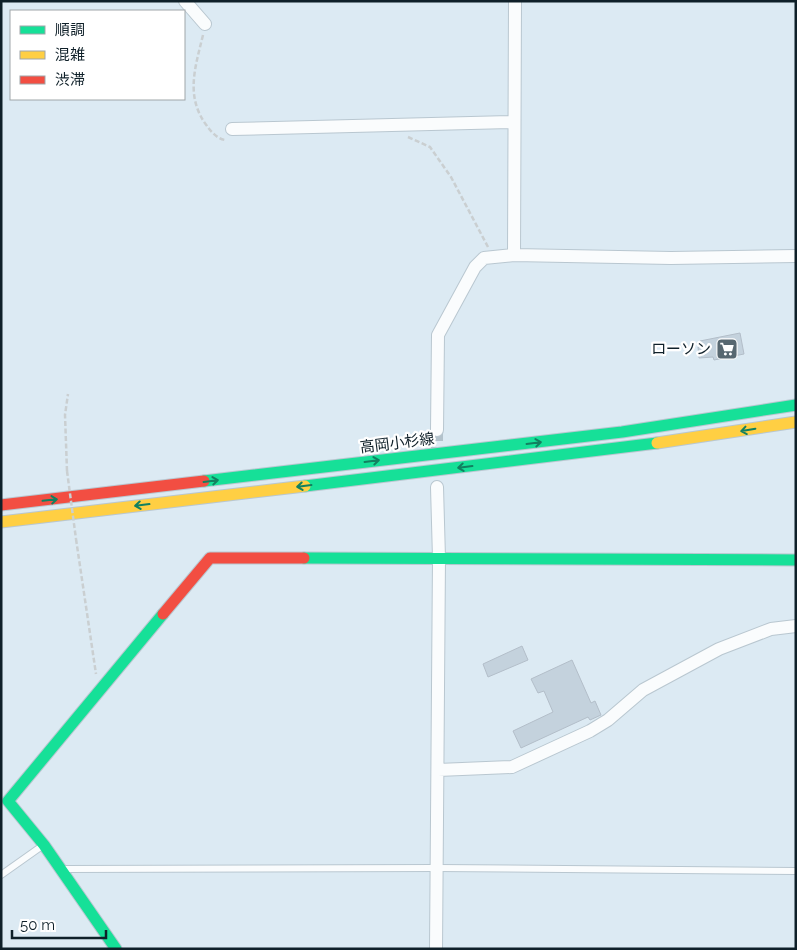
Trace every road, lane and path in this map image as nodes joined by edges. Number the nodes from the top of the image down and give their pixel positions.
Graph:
1 (185, 1) edge
2 (515, 1) edge
3 (205, 24) dead end
4 (514, 122) junction
5 (232, 129) dead end
6 (514, 255) junction
7 (796, 256) edge
8 (68, 394) dead end
9 (796, 405) edge
10 (796, 422) edge
11 (437, 430) tunnel mouth
12 (437, 487) dead end
13 (1, 506) edge
14 (1, 522) edge
15 (439, 558) junction
16 (796, 560) edge
17 (796, 626) edge
18 (98, 691) junction
19 (438, 770) junction
20 (44, 845) junction
21 (437, 868) junction
22 (60, 869) junction
23 (796, 871) edge
24 (1, 875) edge
25 (116, 949) edge
26 (436, 949) edge

1 - 3 street
2 - 4 street
4 - 5 street
4 - 6 street
6 - 7 street
6 - 11 street
8 - 18 path, bridge
13 -> 9 main road, 高岡小杉線
10 -> 14 main road
12 - 15 street
15 - 16 main road
15 - 18 main road
15 - 19 street
17 - 19 street
18 - 20 main road
19 - 21 street
20 - 22 main road
20 - 24 lane
21 - 22 lane
21 - 23 lane
21 - 26 street
22 - 25 main road

